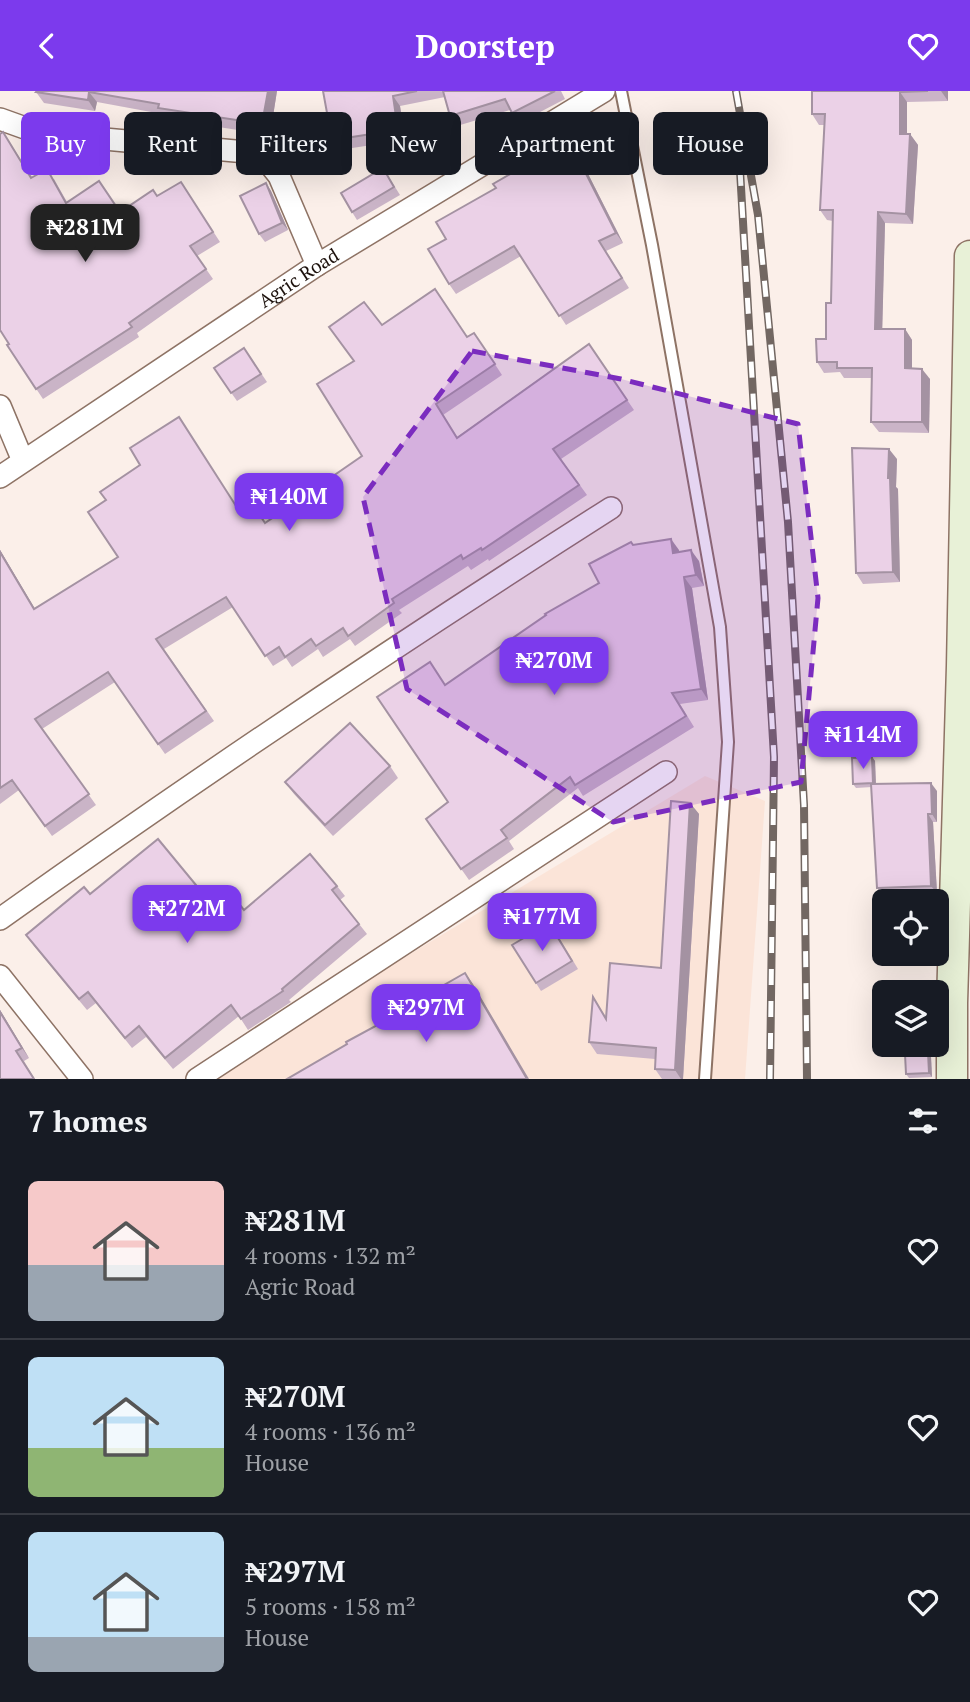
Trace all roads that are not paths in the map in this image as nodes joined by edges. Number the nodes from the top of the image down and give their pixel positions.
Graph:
1 (604, 91) edge
2 (621, 91) edge
3 (0, 119) edge
4 (970, 256) edge
5 (317, 265) junction
6 (0, 406) edge
7 (23, 461) junction
8 (0, 477) edge
9 (611, 508) dead end
10 (666, 772) dead end
11 (0, 919) edge
12 (0, 976) edge
13 (82, 1079) edge
14 (197, 1079) edge
15 (705, 1079) edge
16 (952, 1079) edge

1 - 5 street, Agric Road
2 - 15 lane
3 - 5 street
4 - 16 main road
5 - 7 street, Agric Road
6 - 7 street
7 - 8 street, Agric Road
9 - 11 street
10 - 14 street
12 - 13 street

